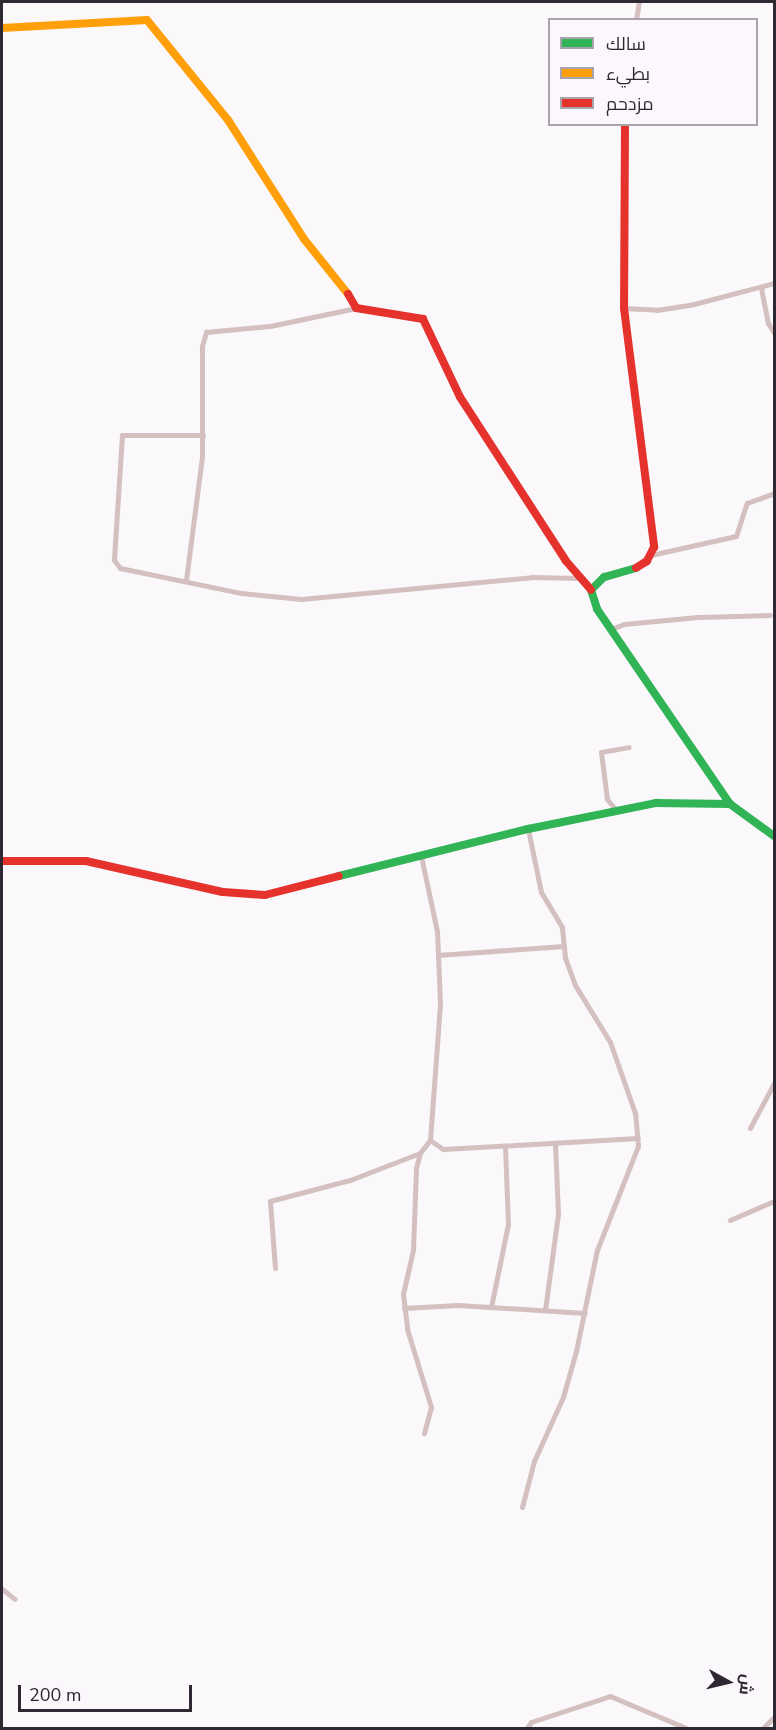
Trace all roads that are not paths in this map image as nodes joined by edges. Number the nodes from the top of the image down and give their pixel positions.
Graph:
1 (639, 2) edge
2 (636, 18) edge
3 (2, 28) edge
4 (625, 126) edge
5 (774, 283) edge
6 (761, 288) junction
7 (624, 308) junction
8 (356, 309) junction
9 (774, 333) edge
10 (203, 435) junction
11 (774, 493) edge
12 (651, 555) junction
13 (579, 578) junction
14 (186, 580) junction
15 (591, 590) junction
16 (770, 615) dead end
17 (611, 629) junction
18 (629, 747) dead end
19 (717, 785) junction
20 (708, 802) junction
21 (730, 804) junction
22 (617, 811) junction
23 (528, 829) junction
24 (774, 836) edge
25 (421, 856) junction
26 (2, 861) edge
27 (564, 946) junction
28 (438, 955) junction
29 (774, 1083) edge
30 (750, 1128) dead end
31 (638, 1138) junction
32 (430, 1140) junction
33 (555, 1143) junction
34 (504, 1146) junction
35 (420, 1153) junction
36 (774, 1201) edge
37 (730, 1220) dead end
38 (275, 1268) dead end
39 (491, 1307) junction
40 (404, 1308) junction
41 (546, 1310) junction
42 (585, 1313) junction
43 (424, 1433) dead end
44 (522, 1507) dead end
45 (2, 1589) edge
46 (15, 1599) dead end
47 (774, 1717) edge
48 (527, 1728) edge
49 (686, 1728) edge
50 (763, 1728) edge

1 - 2 street
3 - 8 street
4 - 7 street
5 - 6 street
6 - 7 street
6 - 9 street
7 - 12 street
8 - 10 street
8 - 13 street
10 - 14 street
10 - 14 street
11 - 12 street
12 - 15 street
13 - 14 street
13 - 15 street
15 - 17 street
16 - 17 street
17 - 19 street
18 - 22 street
19 - 20 street
19 - 21 street
20 - 21 street
20 - 22 street
21 - 24 street
22 - 23 street
23 - 25 street
23 - 27 street
25 - 26 street
25 - 28 street
27 - 28 street
27 - 31 street
28 - 32 street
29 - 30 street
31 - 33 street
31 - 42 street
32 - 34 street
32 - 35 street
33 - 34 street
33 - 41 street
34 - 39 street
35 - 38 street
35 - 40 street
36 - 37 street
39 - 40 street
39 - 41 street
40 - 43 street
41 - 42 street
42 - 44 street
45 - 46 street
47 - 50 street
48 - 49 street

